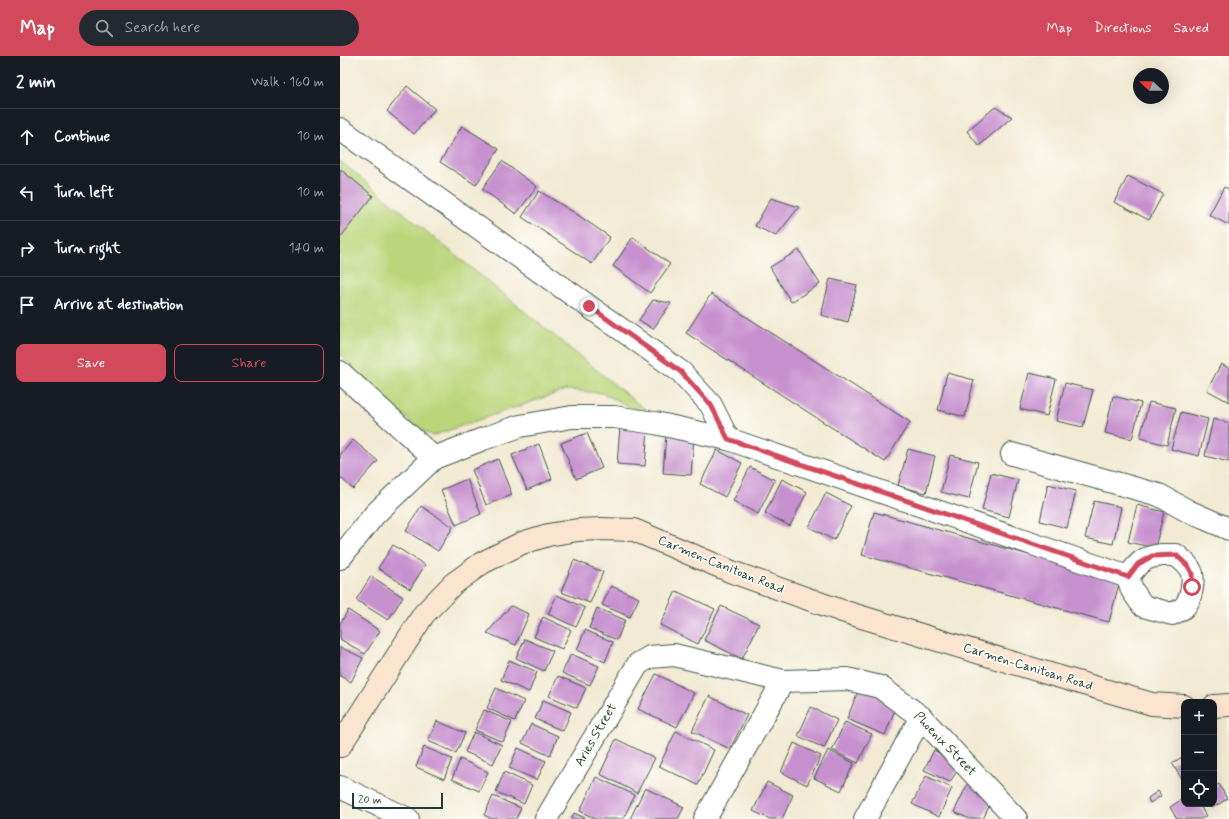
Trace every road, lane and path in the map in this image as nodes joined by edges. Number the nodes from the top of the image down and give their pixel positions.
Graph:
1 (340, 129) edge
2 (340, 372) edge
3 (728, 439) junction
4 (1012, 454) dead end
5 (434, 458) junction
6 (1229, 529) edge
7 (340, 558) edge
8 (1128, 577) dead end
9 (650, 657) joint
10 (783, 681) junction
11 (1229, 705) edge
12 (1181, 706) edge
13 (1217, 706) edge
14 (921, 716) junction
15 (343, 734) edge
16 (340, 787) edge
17 (408, 819) edge
18 (546, 819) edge
19 (705, 819) edge
20 (865, 819) edge
21 (1016, 819) edge

1 - 3 street
2 - 5 street
3 - 5 street
3 - 8 street
4 - 6 street
5 - 7 street
9 - 10 street, Phoenix Street
9 - 18 street, Aries Street
10 - 14 street, Phoenix Street
10 - 19 street
11 - 13 main road
12 - 15 main road, Carmen-Canitoan Road
14 - 20 street
14 - 21 street, Phoenix Street
16 - 17 street

